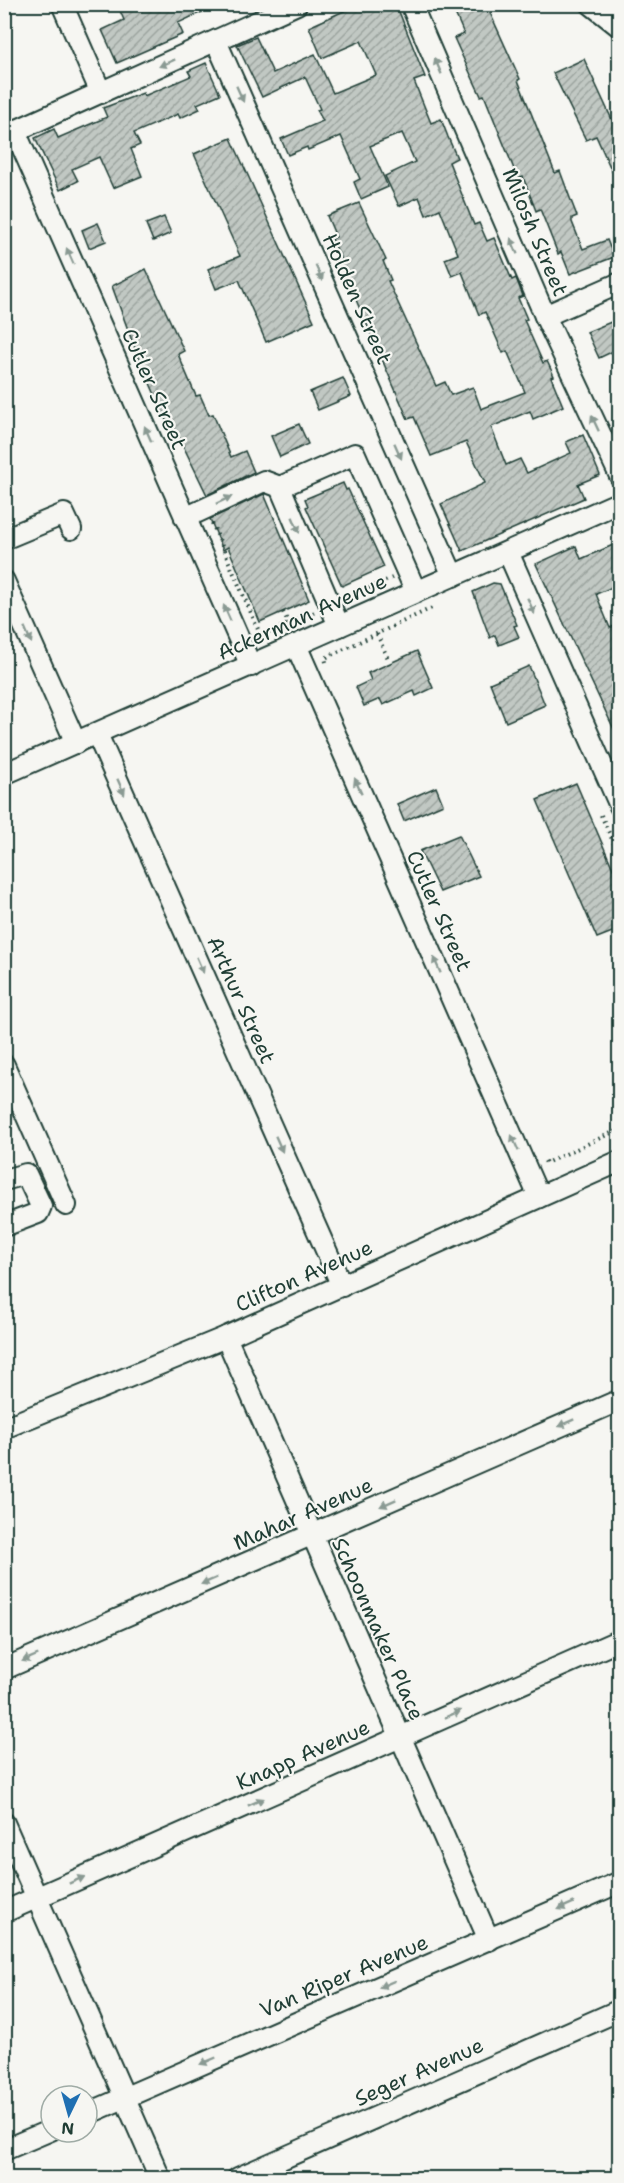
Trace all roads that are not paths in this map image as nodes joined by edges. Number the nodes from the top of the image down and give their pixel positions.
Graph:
1 (62, 4) edge
2 (297, 4) edge
3 (411, 4) edge
4 (591, 4) edge
5 (615, 20) edge
6 (216, 41) junction
7 (100, 93) junction
8 (10, 134) edge
9 (620, 283) edge
10 (545, 316) junction
11 (620, 476) edge
12 (280, 487) junction
13 (620, 502) edge
14 (185, 518) junction
15 (71, 530) dead end
16 (4, 539) edge
17 (508, 552) junction
18 (453, 576) junction
19 (4, 581) edge
20 (416, 592) junction
21 (339, 626) junction
22 (296, 645) junction
23 (251, 666) junction
24 (97, 734) junction
25 (76, 743) junction
26 (4, 774) edge
27 (620, 806) edge
28 (4, 1065) edge
29 (620, 1161) edge
30 (4, 1180) edge
31 (539, 1197) junction
32 (66, 1205) dead end
33 (4, 1226) edge
34 (342, 1286) junction
35 (226, 1337) junction
36 (620, 1400) edge
37 (4, 1428) edge
38 (312, 1537) junction
39 (620, 1641) edge
40 (4, 1669) edge
41 (400, 1738) junction
42 (4, 1823) edge
43 (620, 1882) edge
44 (37, 1898) junction
45 (4, 1912) edge
46 (489, 1940) junction
47 (620, 2010) edge
48 (124, 2097) junction
49 (99, 2108) edge
50 (39, 2135) edge
51 (4, 2150) edge
52 (160, 2178) edge
53 (238, 2178) edge

1 - 7 street
2 - 6 street
10 -> 3 street, Milosh Street
4 - 5 street
6 -> 7 street
6 -> 18 street, Holden Street
7 - 8 street
14 -> 8 street, Cutler Street
9 - 10 street
11 -> 10 street, Milosh Street
14 -> 12 street
12 - 20 street
12 -> 21 street
13 - 17 street, Ackerman Avenue
23 -> 14 street, Cutler Street
15 - 16 street
17 - 18 street, Ackerman Avenue
17 -> 27 street
18 - 20 street, Ackerman Avenue
19 -> 25 street
20 - 21 street, Ackerman Avenue
21 - 22 street, Ackerman Avenue
22 - 23 street, Ackerman Avenue
31 -> 22 street, Cutler Street
23 - 24 street, Ackerman Avenue
24 - 25 street, Ackerman Avenue
24 -> 34 street, Arthur Street
25 - 26 street, Ackerman Avenue
28 - 32 street
29 - 31 street, Clifton Avenue
30 - 33 street
31 - 34 street, Clifton Avenue
34 - 35 street, Clifton Avenue
35 - 37 street, Clifton Avenue
35 - 38 street, Schoonmaker Place
36 -> 38 street, Mahar Avenue
38 -> 40 street, Mahar Avenue
38 - 41 street, Schoonmaker Place
41 -> 39 street, Knapp Avenue
44 -> 41 street, Knapp Avenue
41 - 46 street, Schoonmaker Place
42 - 44 street
43 -> 46 street, Van Riper Avenue
44 - 45 street, Knapp Avenue
44 - 48 street
46 -> 48 street, Van Riper Avenue
47 - 53 street, Seger Avenue
48 - 49 street, Van Riper Avenue
48 - 52 street
50 - 51 street

